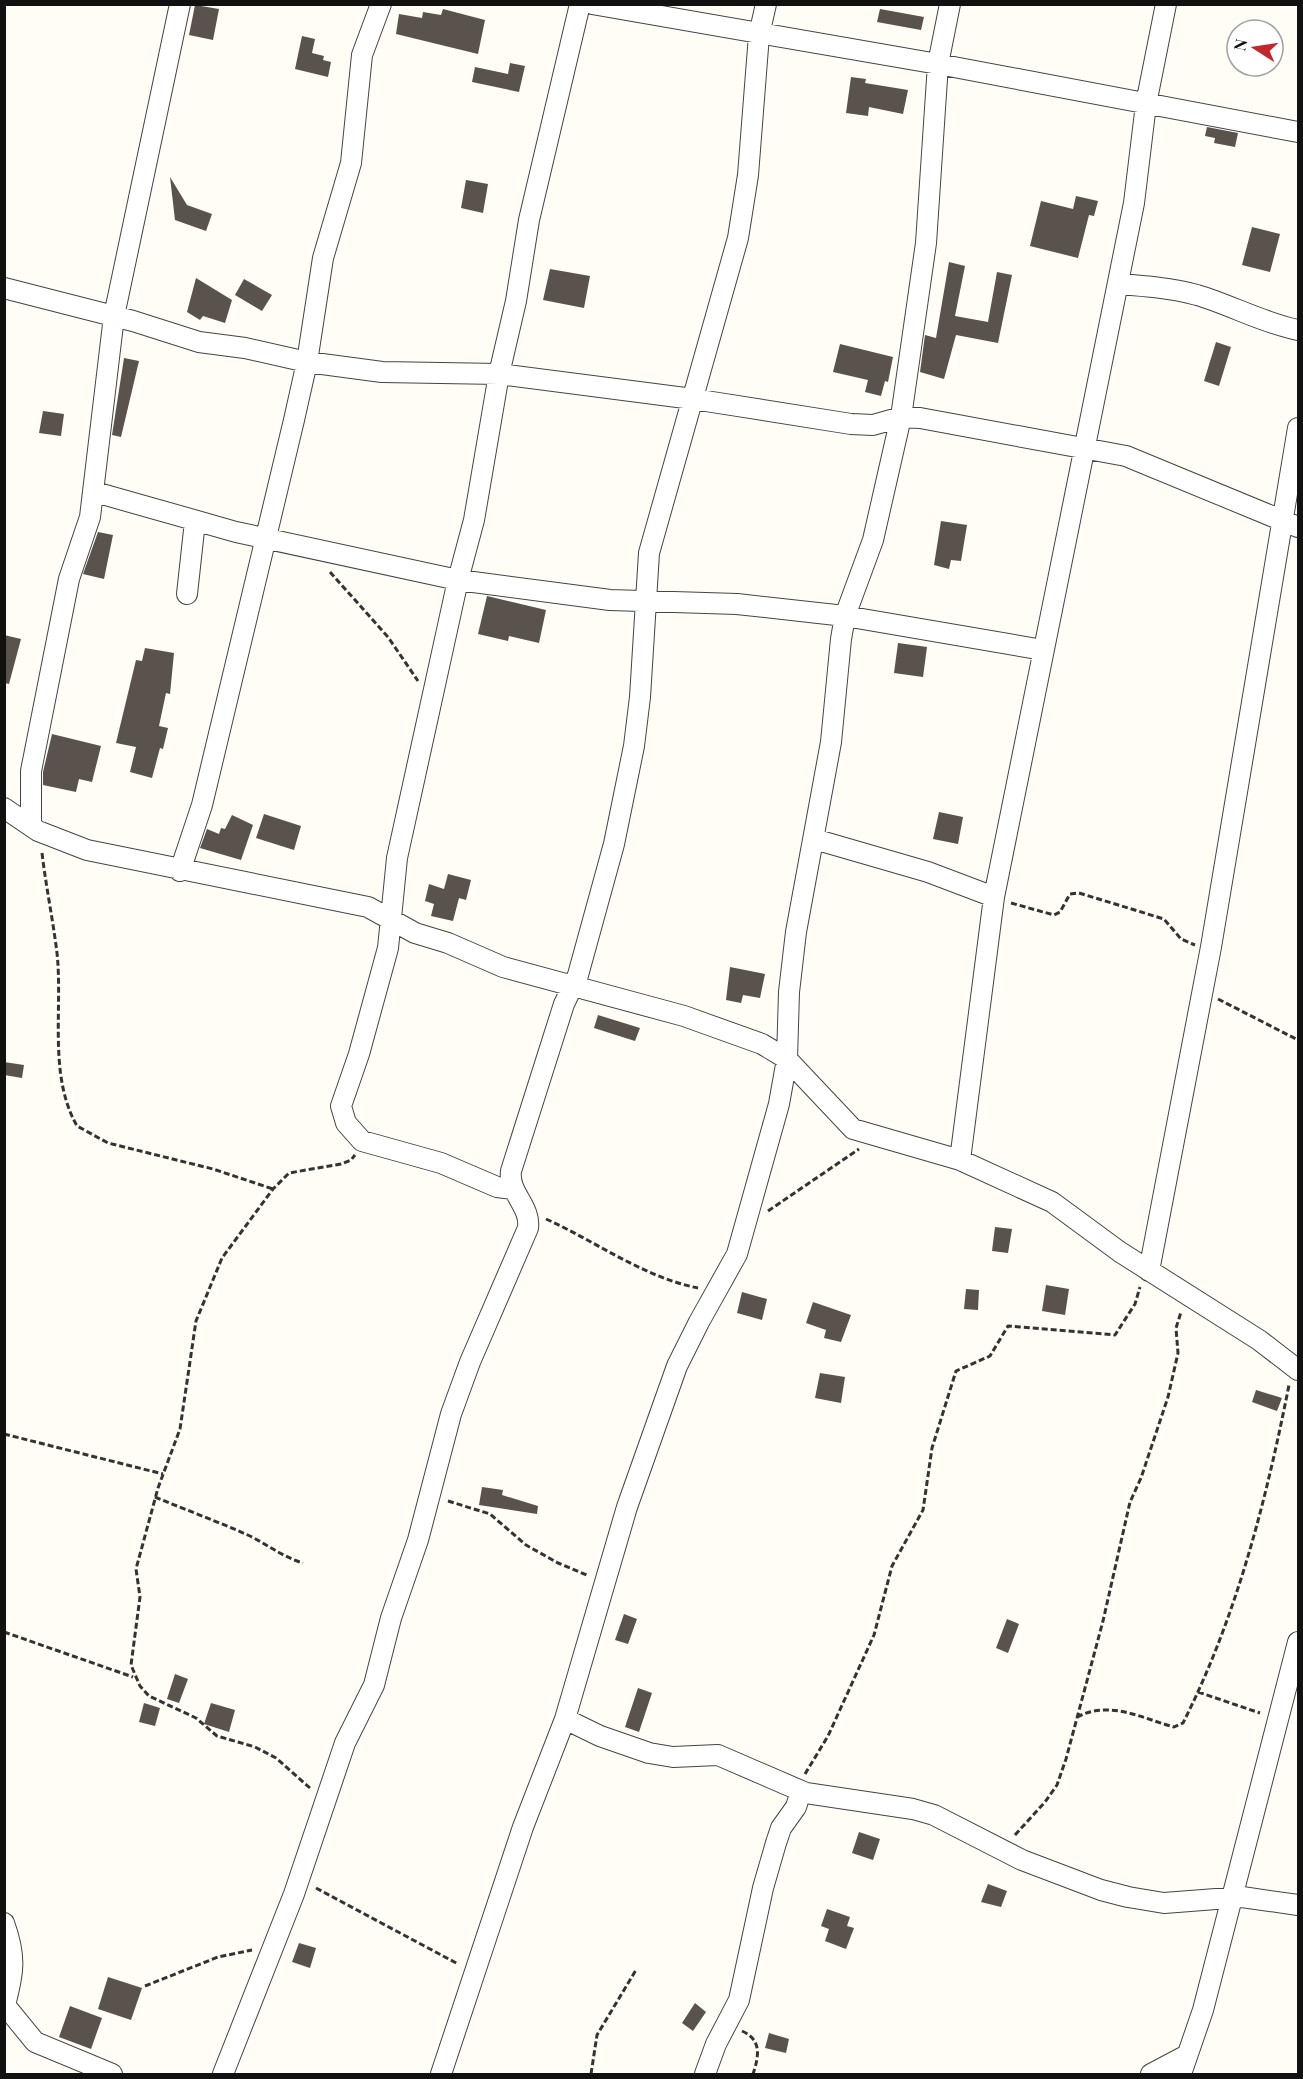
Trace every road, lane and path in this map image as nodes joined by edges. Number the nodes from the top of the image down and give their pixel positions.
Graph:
1 (180, 4) edge
2 (381, 4) edge
3 (580, 4) edge
4 (592, 4) edge
5 (766, 4) edge
6 (963, 4) edge
7 (1166, 4) edge
8 (947, 13) edge
9 (759, 35) junction
10 (938, 64) junction
11 (1146, 104) junction
12 (1297, 130) edge
13 (1118, 284) junction
14 (4, 288) edge
15 (114, 316) junction
16 (1299, 330) edge
17 (307, 362) junction
18 (499, 374) junction
19 (693, 399) junction
20 (901, 417) junction
21 (1299, 428) edge
22 (1086, 448) junction
23 (95, 492) junction
24 (195, 521) junction
25 (1291, 524) edge
26 (265, 537) junction
27 (326, 567) dead end
28 (458, 580) junction
29 (187, 594) dead end
30 (646, 602) junction
31 (845, 616) junction
32 (1043, 650) junction
33 (431, 704) junction
34 (4, 808) edge
35 (35, 828) junction
36 (814, 839) junction
37 (180, 871) junction
38 (994, 897) junction
39 (389, 918) junction
40 (1211, 947) junction
41 (570, 986) junction
42 (1203, 992) junction
43 (1299, 1040) edge
44 (787, 1059) junction
45 (876, 1137) junction
46 (362, 1141) junction
47 (960, 1160) junction
48 (273, 1189) junction
49 (512, 1189) junction
50 (527, 1213) junction
51 (746, 1225) junction
52 (1147, 1269) junction
53 (717, 1292) junction
54 (1186, 1294) junction
55 (1296, 1367) edge
56 (4, 1434) edge
57 (163, 1474) junction
58 (155, 1497) junction
59 (428, 1497) junction
60 (303, 1563) dead end
61 (604, 1583) junction
62 (4, 1632) edge
63 (1299, 1642) edge
64 (134, 1677) junction
65 (1197, 1692) junction
66 (1076, 1718) junction
67 (565, 1719) junction
68 (1279, 1720) junction
69 (801, 1791) junction
70 (325, 1800) junction
71 (1001, 1849) junction
72 (298, 1880) junction
73 (1231, 1896) junction
74 (1299, 1905) edge
75 (4, 1923) edge
76 (274, 1945) junction
77 (636, 1970) dead end
78 (473, 1977) junction
79 (145, 1986) dead end
80 (5, 2005) edge
81 (727, 2024) junction
82 (1187, 2055) junction
83 (112, 2074) edge
84 (223, 2074) edge
85 (441, 2074) edge
86 (591, 2074) edge
87 (705, 2074) edge
88 (753, 2074) edge
89 (1151, 2074) edge
90 (1181, 2074) edge

1 - 15 street
2 - 17 street
3 - 18 street
4 - 9 street
5 - 9 street
6 - 8 street
7 - 11 street
8 - 10 street
9 - 10 street
9 - 19 street
10 - 11 street
10 - 20 street
11 - 12 street
11 - 13 street
13 - 16 street
13 - 22 street
14 - 15 street
15 - 17 street
15 - 23 street
17 - 18 street
17 - 26 street
18 - 19 street
18 - 28 street
19 - 20 street
19 - 30 street
20 - 22 street
20 - 31 street
21 - 25 street
22 - 25 street
22 - 32 street
23 - 24 street
23 - 35 street
24 - 26 street
24 - 29 street
25 - 40 street
26 - 28 street
26 - 37 street
27 - 33 path
28 - 30 street
28 - 33 street
30 - 31 street
30 - 41 street
31 - 32 street
31 - 36 street
32 - 38 street
33 - 39 street
34 - 35 street
35 - 37 street
35 - 48 path
36 - 38 street
36 - 44 street
37 - 39 street
38 - 40 path
38 - 47 street
39 - 41 street
39 - 46 street
40 - 42 street
41 - 44 street
41 - 49 street
42 - 43 path
42 - 52 street
44 - 45 street
44 - 51 street
45 - 47 street
45 - 51 path
46 - 48 path
46 - 49 street
47 - 52 street
48 - 57 path
49 - 50 street
50 - 53 path
50 - 59 street
51 - 53 street
52 - 54 street
52 - 69 path
53 - 61 street
54 - 55 street
54 - 66 path
55 - 65 path
56 - 57 path
57 - 58 path
58 - 60 path
58 - 64 path
59 - 61 path
59 - 70 street
61 - 67 street
62 - 64 path
63 - 68 street
64 - 70 path
65 - 66 path
65 - 68 path
66 - 71 path
67 - 69 street
67 - 78 street
68 - 73 street
69 - 71 street
69 - 81 street
70 - 72 street
71 - 73 street
72 - 76 street
72 - 78 path
73 - 74 street
73 - 82 street
75 - 80 street
76 - 79 path
76 - 84 street
77 - 86 path
78 - 85 street
80 - 83 street
81 - 87 street
81 - 88 path
82 - 89 street
82 - 90 street

